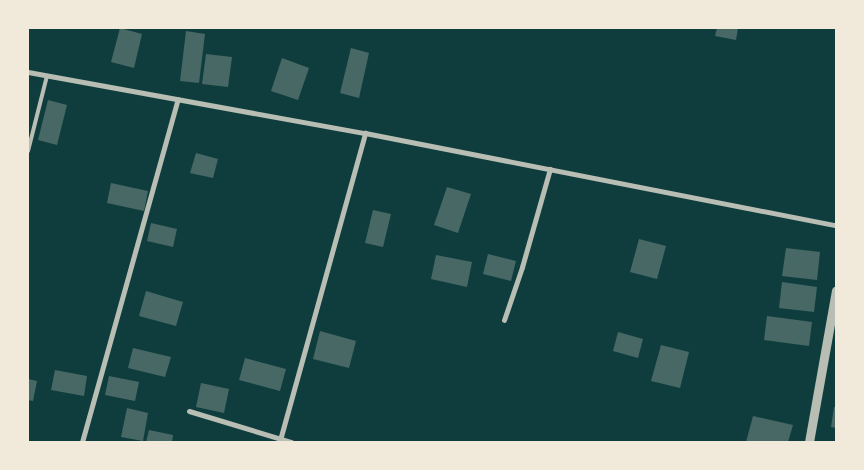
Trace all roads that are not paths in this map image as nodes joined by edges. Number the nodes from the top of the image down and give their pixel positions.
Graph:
1 (28, 72) edge
2 (48, 76) junction
3 (178, 99) junction
4 (365, 133) junction
5 (28, 151) edge
6 (550, 169) junction
7 (836, 225) edge
8 (836, 290) edge
9 (504, 320) dead end
10 (189, 411) dead end
11 (280, 440) junction
12 (82, 442) edge
13 (292, 442) edge
14 (809, 442) edge

1 - 2 street
2 - 3 street
2 - 5 lane
3 - 4 street
3 - 12 street
4 - 6 street
4 - 11 street
6 - 7 street
6 - 9 street
8 - 14 street
10 - 11 street
11 - 13 street

